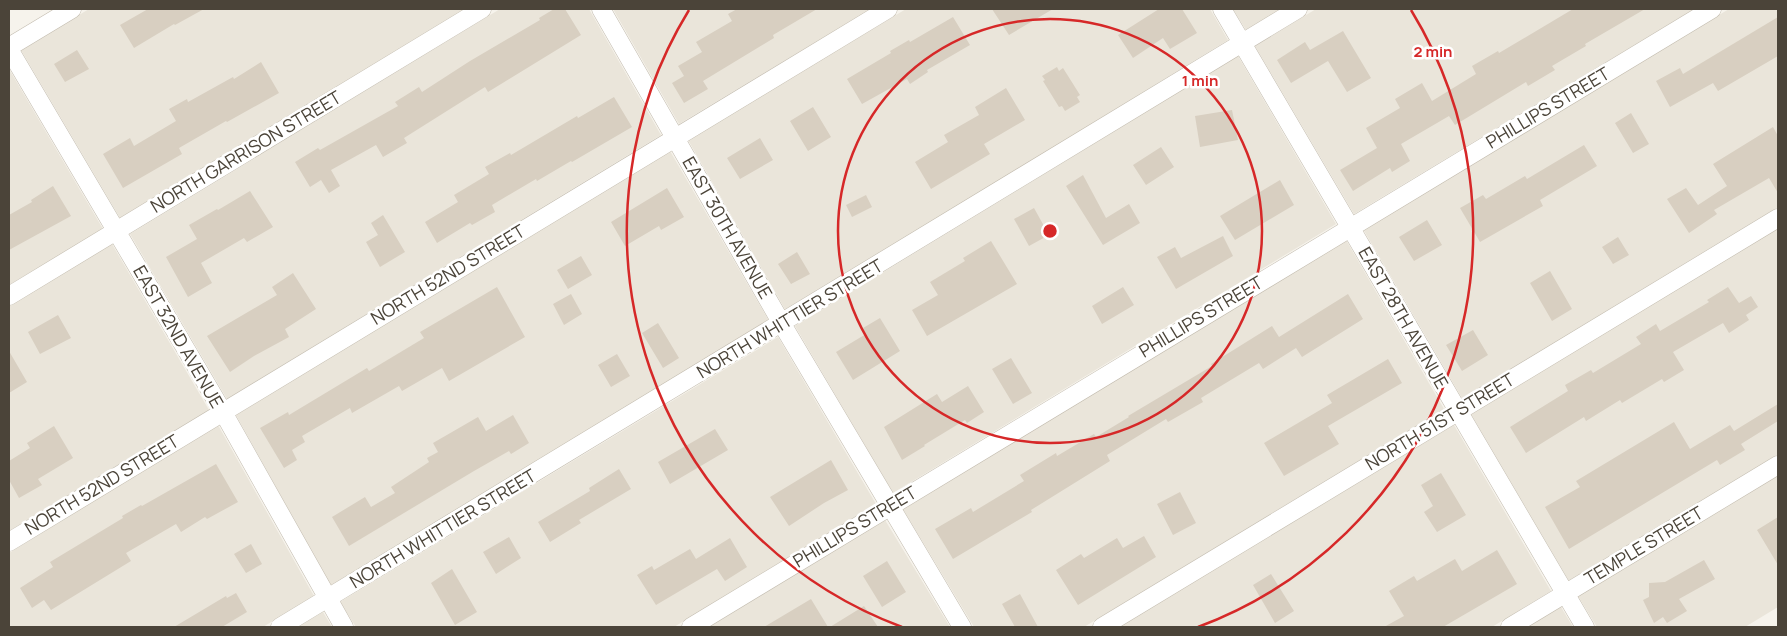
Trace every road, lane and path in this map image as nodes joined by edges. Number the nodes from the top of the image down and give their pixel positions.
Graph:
1 (72, 9) edge
2 (482, 9) edge
3 (601, 9) edge
4 (888, 9) edge
5 (1222, 9) edge
6 (1298, 9) edge
7 (1712, 9) edge
8 (1242, 43) junction
9 (9, 48) edge
10 (675, 138) junction
11 (1778, 218) edge
12 (1350, 227) junction
13 (116, 231) junction
14 (9, 296) edge
15 (782, 324) junction
16 (222, 412) junction
17 (1458, 412) junction
18 (1778, 465) edge
19 (889, 506) junction
20 (9, 542) edge
21 (1565, 594) junction
22 (327, 599) junction
23 (280, 627) edge
24 (344, 627) edge
25 (691, 627) edge
26 (962, 627) edge
27 (1102, 627) edge
28 (1510, 627) edge
29 (1585, 627) edge

1 - 9 street
2 - 13 street, NORTH GARRISON STREET
3 - 10 street, EAST 30TH AVENUE
4 - 10 street, NORTH 52ND STREET
5 - 8 street, EAST 28TH AVENUE
6 - 8 street, NORTH WHITTIER STREET
7 - 12 street, PHILLIPS STREET
8 - 12 street, EAST 28TH AVENUE
8 - 15 street, NORTH WHITTIER STREET
9 - 13 street, EAST 32ND AVENUE
10 - 15 street, EAST 30TH AVENUE
10 - 16 street, NORTH 52ND STREET
11 - 17 street, NORTH 51ST STREET
12 - 17 street, EAST 28TH AVENUE
12 - 19 street, PHILLIPS STREET
13 - 14 street, NORTH GARRISON STREET
13 - 16 street, EAST 32ND AVENUE
15 - 19 street, EAST 30TH AVENUE
15 - 22 street, NORTH WHITTIER STREET
16 - 20 street, NORTH 52ND STREET
16 - 22 street, EAST 32ND AVENUE
17 - 21 street, EAST 28TH AVENUE
17 - 27 street, NORTH 51ST STREET
18 - 21 street, TEMPLE STREET
19 - 25 street, PHILLIPS STREET
19 - 26 street, EAST 30TH AVENUE
21 - 28 street, TEMPLE STREET
21 - 29 street, EAST 28TH AVENUE
22 - 23 street, NORTH WHITTIER STREET
22 - 24 street, EAST 32ND AVENUE

